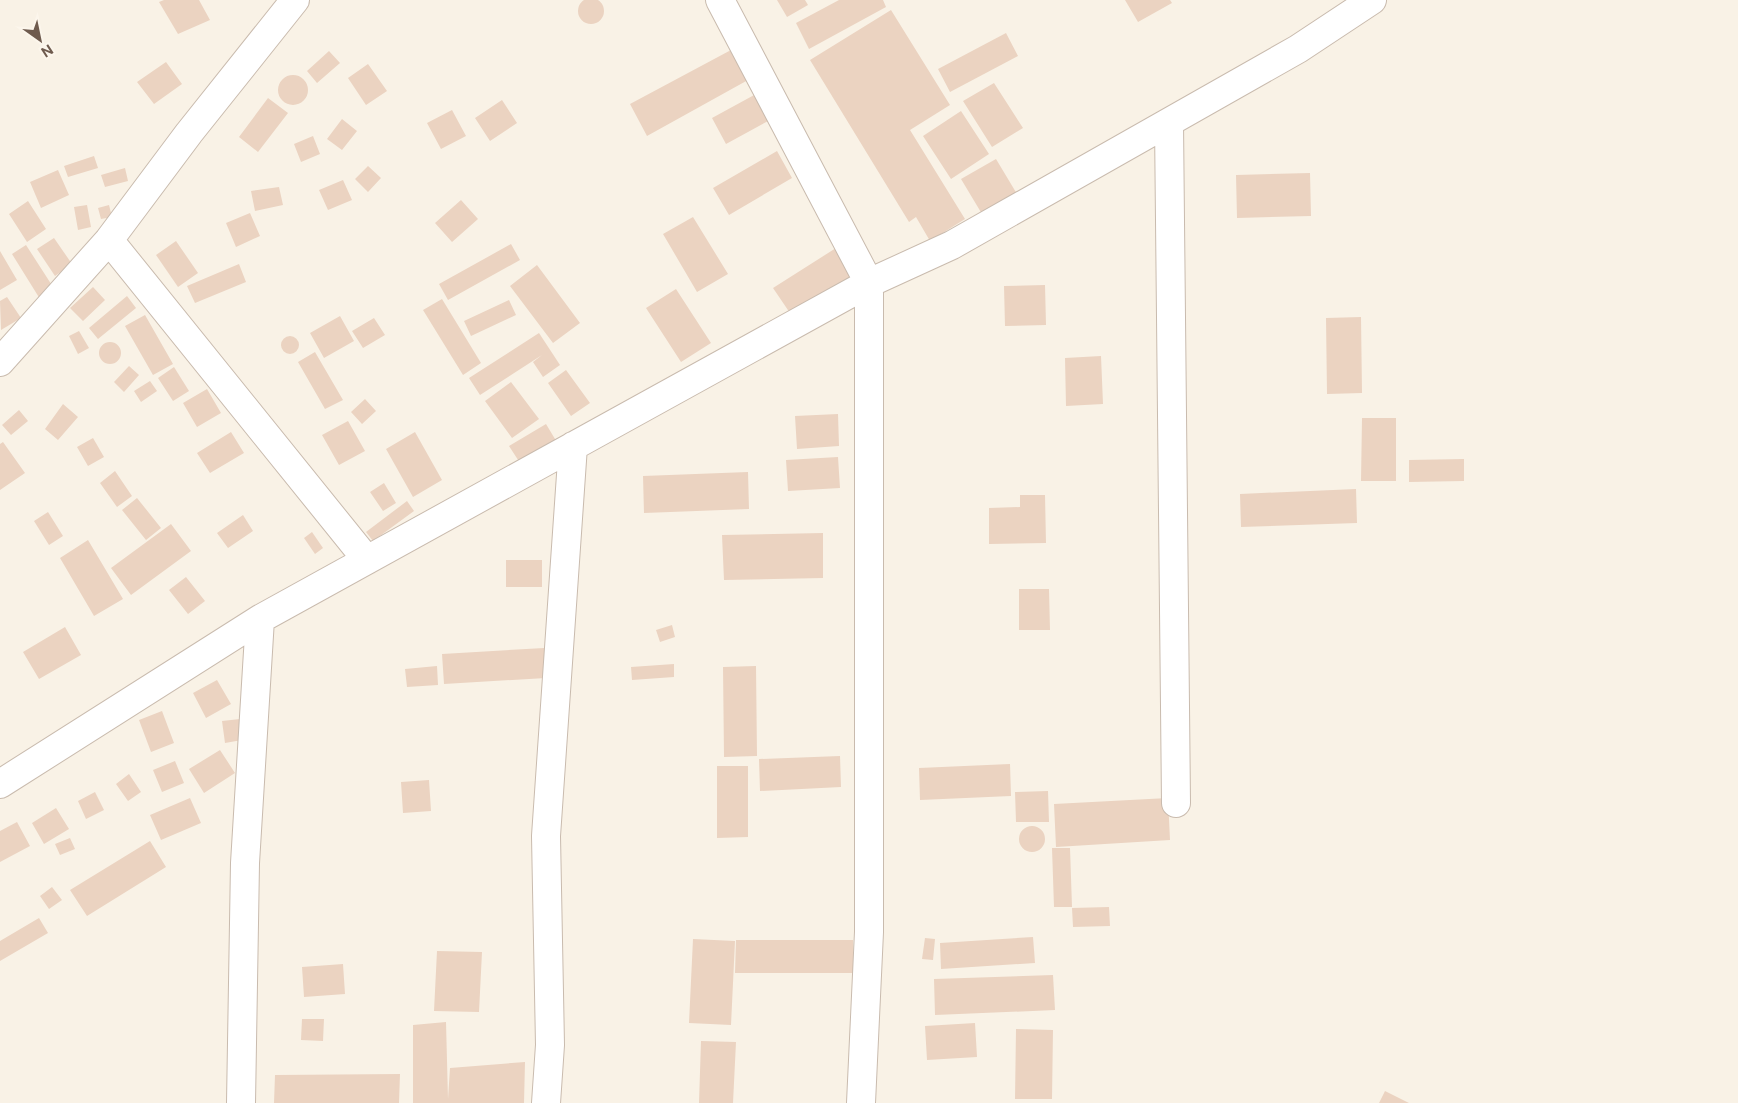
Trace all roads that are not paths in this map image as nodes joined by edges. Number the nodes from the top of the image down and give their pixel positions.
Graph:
1 (295, 0) edge
2 (720, 0) edge
3 (1372, 0) edge
4 (1169, 123) junction
5 (109, 240) junction
6 (869, 284) junction
7 (0, 362) edge
8 (573, 446) junction
9 (367, 560) junction
10 (260, 619) junction
11 (0, 784) edge
12 (1176, 803) dead end
13 (241, 1103) edge
14 (546, 1103) edge
15 (861, 1103) edge

1 - 5 street
2 - 6 street
3 - 4 street
4 - 6 street
4 - 12 street
5 - 7 street
5 - 9 street
6 - 8 street
6 - 15 street
8 - 9 street
8 - 14 street
9 - 10 street
10 - 11 street
10 - 13 street

